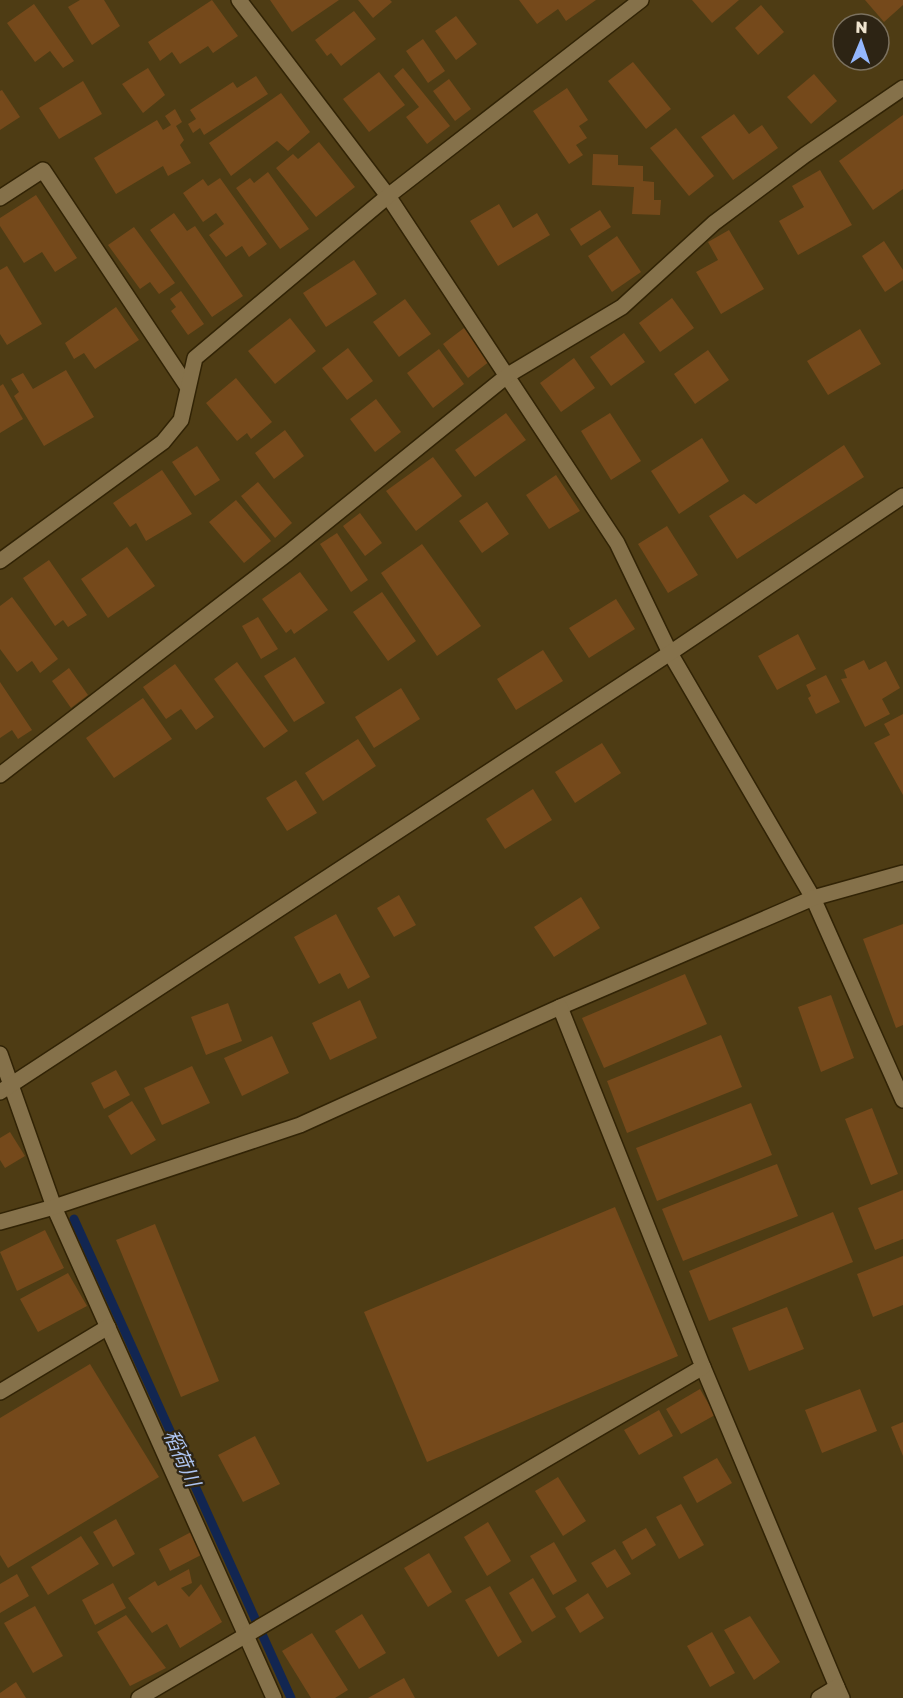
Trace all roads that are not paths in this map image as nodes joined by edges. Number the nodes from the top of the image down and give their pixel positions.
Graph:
1 (239, 0) edge
2 (640, 0) edge
3 (903, 88) edge
4 (388, 196) junction
5 (0, 198) edge
6 (508, 375) junction
7 (187, 386) junction
8 (903, 496) edge
9 (0, 561) edge
10 (670, 652) junction
11 (0, 775) edge
12 (903, 873) edge
13 (813, 898) junction
14 (560, 1007) junction
15 (0, 1054) edge
16 (5, 1088) edge
17 (903, 1100) edge
18 (54, 1207) junction
19 (0, 1222) edge
20 (108, 1327) junction
21 (703, 1367) junction
22 (0, 1392) edge
23 (247, 1634) junction
24 (840, 1693) edge
25 (139, 1698) edge
26 (274, 1698) edge
27 (819, 1698) edge

1 - 4 street
2 - 4 street
3 - 6 street
4 - 6 street
4 - 7 street
5 - 7 street
6 - 10 street
6 - 11 street
7 - 9 street
8 - 10 street
10 - 13 street
10 - 16 street
12 - 13 street
13 - 14 street
13 - 17 street
14 - 18 street
14 - 21 street
15 - 16 street
16 - 18 street
18 - 19 street
18 - 20 street
20 - 22 street
20 - 23 street
21 - 23 street
21 - 24 street
23 - 25 street
23 - 26 street
24 - 27 street

